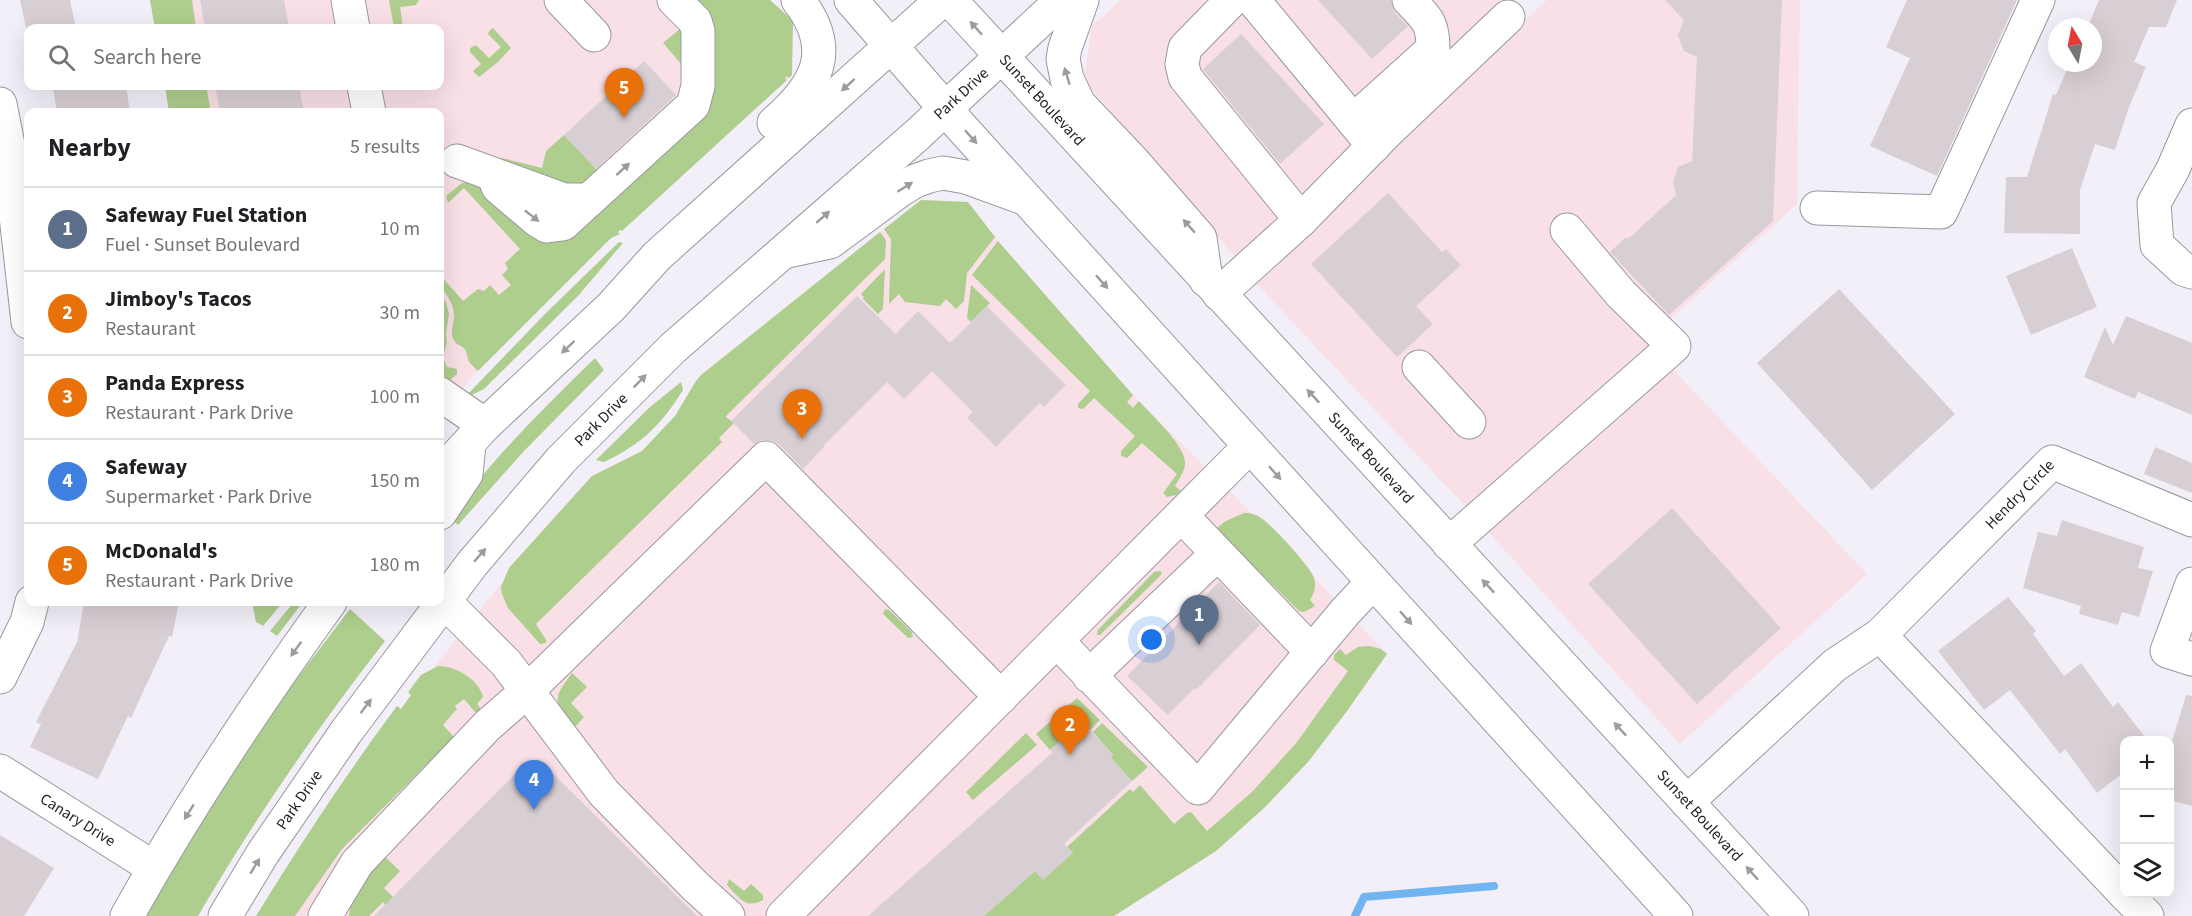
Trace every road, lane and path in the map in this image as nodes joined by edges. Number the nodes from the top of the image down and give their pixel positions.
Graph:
1 (348, 0) edge
2 (561, 0) edge
3 (674, 0) edge
4 (798, 0) edge
5 (851, 0) edge
6 (942, 0) edge
7 (950, 0) edge
8 (1062, 0) edge
9 (1082, 0) edge
10 (1232, 0) edge
11 (1253, 0) edge
12 (1409, 0) edge
13 (1437, 0) edge
14 (2038, 0) edge
15 (1508, 17) dead end
16 (352, 24) edge
17 (594, 35) dead end
18 (891, 46) junction
19 (1433, 50) junction
20 (1001, 56) junction
21 (365, 90) edge
22 (0, 104) edge
23 (368, 108) edge
24 (945, 108) junction
25 (1353, 121) junction
26 (2192, 125) edge
27 (1374, 146) junction
28 (457, 161) dead end
29 (1026, 198) junction
30 (1817, 208) dead end
31 (1301, 220) junction
32 (1567, 230) dead end
33 (782, 252) junction
34 (657, 256) junction
35 (2192, 272) edge
36 (24, 287) edge
37 (1213, 287) junction
38 (1419, 367) dead end
39 (444, 398) edge
40 (1469, 422) dead end
41 (477, 434) junction
42 (1250, 446) junction
43 (444, 470) edge
44 (444, 507) edge
45 (1182, 516) junction
46 (2192, 520) edge
47 (1449, 544) junction
48 (1217, 554) junction
49 (1372, 582) junction
50 (2192, 584) edge
51 (444, 596) edge
52 (444, 600) edge
53 (31, 606) edge
54 (327, 606) edge
55 (436, 606) edge
56 (1880, 635) junction
57 (1057, 641) junction
58 (1312, 652) junction
59 (2192, 659) edge
60 (1089, 676) junction
61 (0, 677) edge
62 (527, 692) junction
63 (1001, 697) junction
64 (0, 771) edge
65 (1687, 802) junction
66 (154, 868) junction
67 (2120, 888) edge
68 (2130, 898) edge
69 (127, 916) edge
70 (225, 916) edge
71 (325, 916) edge
72 (728, 916) edge
73 (783, 916) edge
74 (1676, 916) edge
75 (1792, 916) edge
76 (2147, 916) edge

1 - 16 main road
2 - 17 main road
28 -> 3 main road
4 - 34 main road
5 - 18 main road
6 - 18 main road
20 -> 7 main road, Sunset Boulevard
8 - 20 main road, Park Drive
37 -> 9 main road
10 - 31 main road
11 - 25 main road
12 - 19 main road
13 - 19 main road
14 - 30 main road
15 - 27 main road
18 - 24 main road
18 -> 34 main road
19 - 25 main road
20 - 24 main road, Park Drive
20 - 37 main road, Sunset Boulevard
21 - 23 main road
22 - 36 main road
24 -> 29 main road
33 -> 24 main road, Park Drive
25 - 27 main road
26 - 35 main road
27 - 31 main road
33 -> 29 main road
29 -> 42 main road
31 - 37 main road
32 - 47 main road
51 -> 33 main road, Park Drive
34 -> 41 main road
47 -> 37 main road, Sunset Boulevard
38 - 40 main road
39 - 41 main road
41 - 43 main road
41 - 44 main road
42 - 45 main road
42 -> 49 main road
45 - 48 main road
45 - 57 main road
46 - 56 main road, Hendry Circle
65 -> 47 main road, Sunset Boulevard
48 - 58 main road
48 - 60 main road
49 - 58 main road
49 -> 74 main road
50 - 59 main road
52 - 62 main road
53 - 61 main road
54 -> 66 main road
70 -> 55 main road, Park Drive
56 - 65 main road, Hendry Circle
56 - 67 main road
57 - 60 main road
57 - 63 main road
58 - 60 main road
62 - 63 main road
62 - 71 main road
62 - 72 main road
63 - 73 main road
64 - 66 main road, Canary Drive
75 -> 65 main road, Sunset Boulevard
66 - 69 main road
68 - 76 main road

